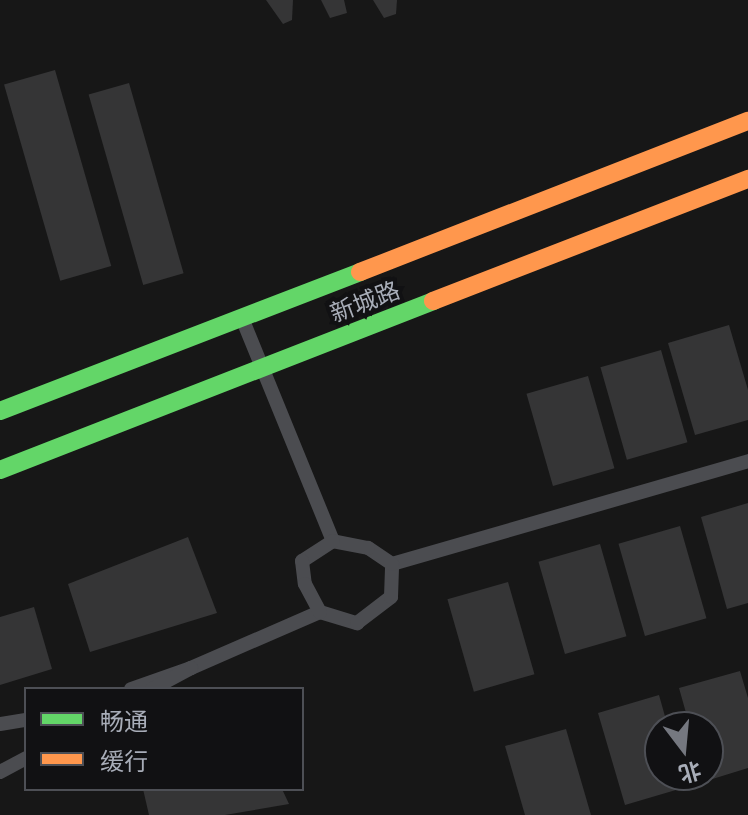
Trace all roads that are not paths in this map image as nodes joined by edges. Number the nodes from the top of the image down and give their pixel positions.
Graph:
1 (748, 121) edge
2 (748, 179) edge
3 (242, 317) junction
4 (262, 369) junction
5 (0, 411) edge
6 (748, 461) edge
7 (0, 470) edge
8 (333, 541) junction
9 (392, 564) junction
10 (320, 612) junction
11 (191, 668) junction
12 (137, 687) edge
13 (156, 687) edge
14 (24, 720) edge
15 (0, 724) edge
16 (24, 759) edge
17 (0, 772) edge

1 - 3 main road, 新城路
2 - 4 main road, 新城路
3 - 4 lane
3 - 5 main road, 新城路
4 - 7 main road, 新城路
4 - 8 lane
6 - 9 lane
8 - 9 lane
8 - 10 lane
9 - 10 lane
10 - 11 lane
11 - 12 lane
11 - 13 lane
14 - 15 lane
16 - 17 lane

